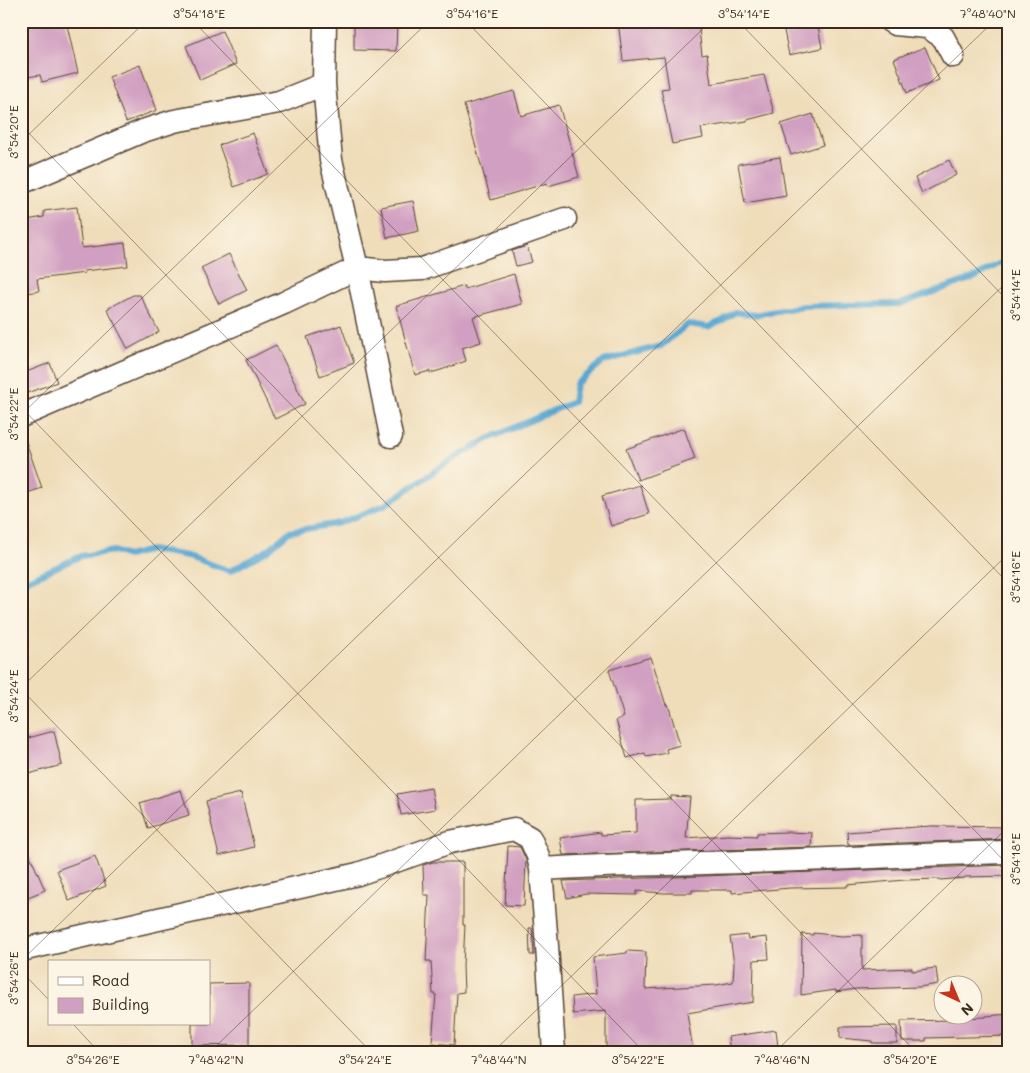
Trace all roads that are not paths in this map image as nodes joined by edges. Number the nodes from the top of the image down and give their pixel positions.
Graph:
1 (326, 21) edge
2 (890, 21) edge
3 (953, 56) dead end
4 (324, 84) junction
5 (21, 183) edge
6 (565, 219) dead end
7 (356, 268) junction
8 (21, 416) edge
9 (391, 436) dead end
10 (1009, 852) edge
11 (541, 869) junction
12 (21, 950) edge
13 (554, 1052) edge

1 - 4 street
2 - 3 street
4 - 5 street
4 - 7 street
6 - 7 street
7 - 8 street
7 - 9 street
10 - 11 street
11 - 12 street
11 - 13 street

